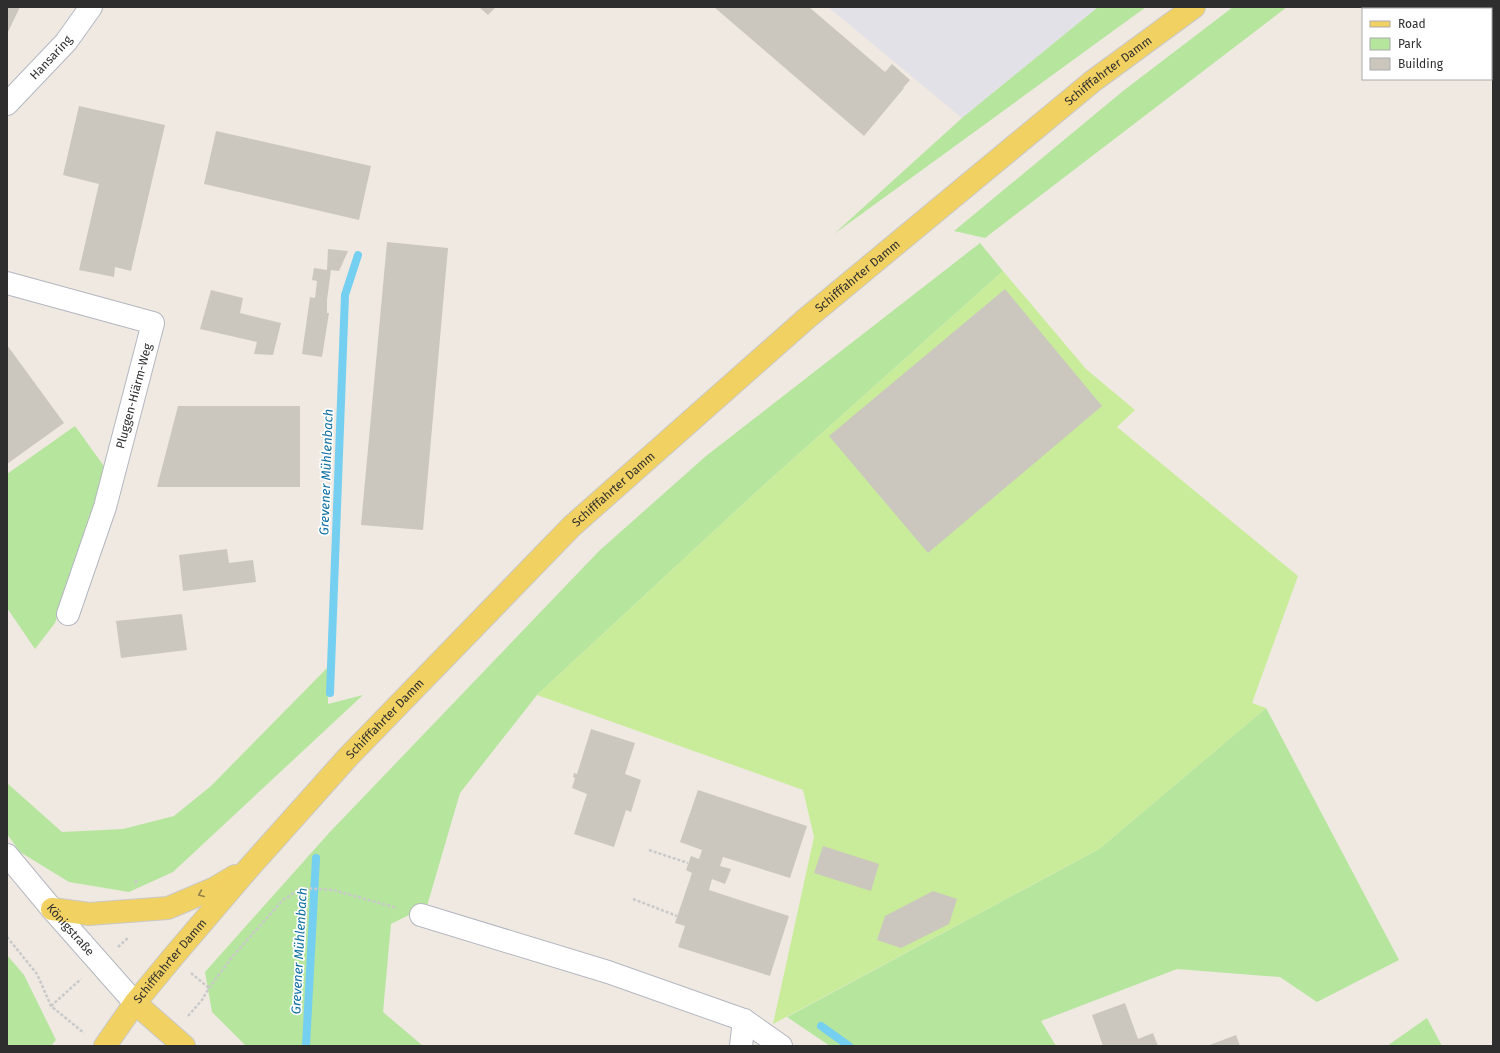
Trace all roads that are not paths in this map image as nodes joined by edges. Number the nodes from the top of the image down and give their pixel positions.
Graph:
1 (90, 7) edge
2 (1194, 7) edge
3 (7, 104) edge
4 (7, 282) edge
5 (68, 614) dead end
6 (7, 855) edge
7 (248, 869) junction
8 (52, 909) junction
9 (421, 915) road end
10 (135, 1003) junction
11 (744, 1020) junction
12 (96, 1041) edge
13 (184, 1046) edge
14 (741, 1046) edge
15 (781, 1046) edge

1 - 3 street, Hansaring
2 - 7 main road, Schifffahrter Damm
4 - 5 street, Pluggen-Hiärm-Weg
6 - 8 street, Königstraße
7 -> 8 main road
7 - 10 main road, Schifffahrter Damm
8 - 10 street, Königstraße
9 - 11 street
10 - 12 main road, Schifffahrter Damm
10 - 13 main road
11 - 14 street
11 - 15 street

